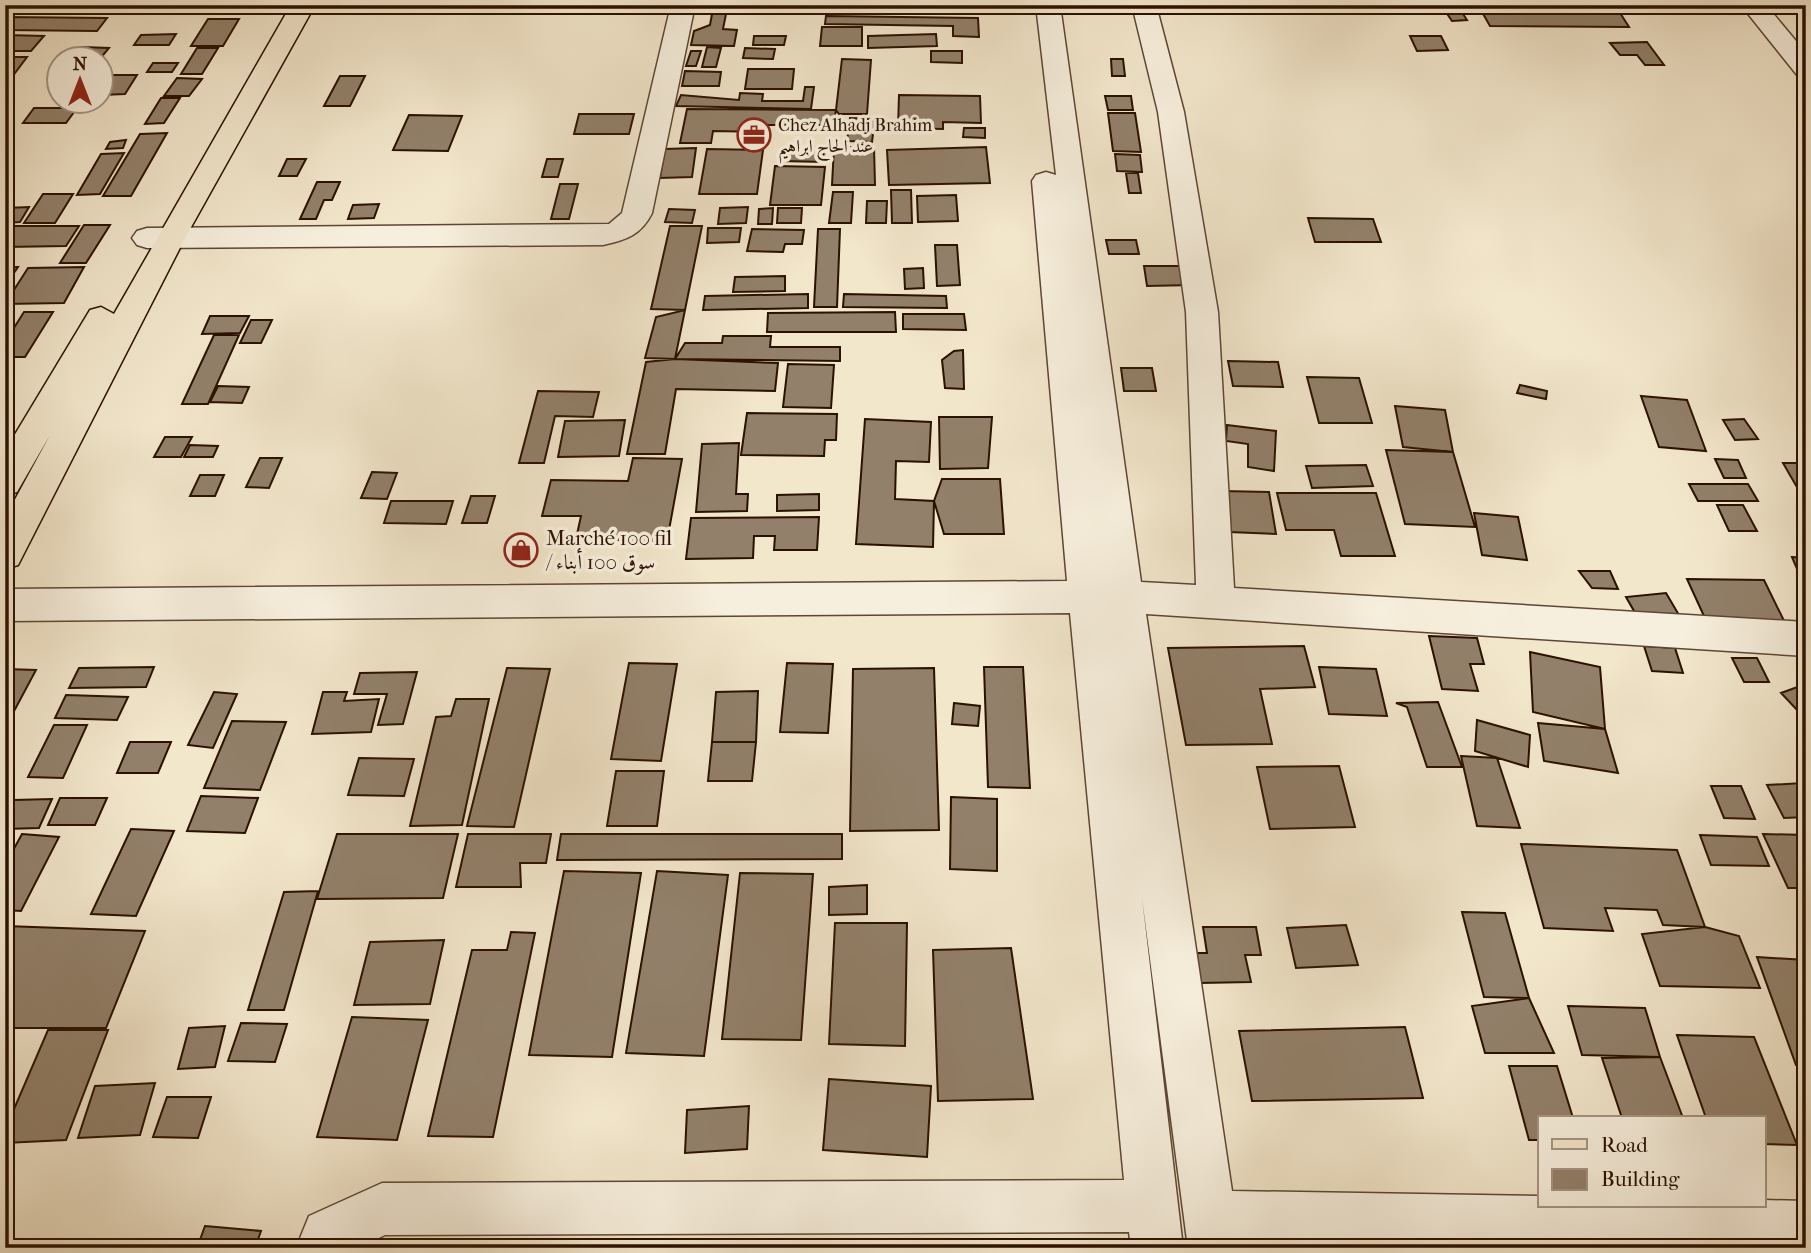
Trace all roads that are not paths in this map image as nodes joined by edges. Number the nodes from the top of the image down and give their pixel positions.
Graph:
1 (284, 5) edge
2 (303, 5) edge
3 (683, 5) edge
4 (1027, 5) edge
5 (1048, 5) edge
6 (1144, 5) edge
7 (1754, 5) edge
8 (1806, 69) edge
9 (159, 238) junction
10 (5, 482) edge
11 (5, 554) edge
12 (1087, 597) junction
13 (1125, 597) junction
14 (1216, 603) junction
15 (5, 605) edge
16 (1806, 639) edge
17 (1155, 1227) edge
18 (1806, 1227) edge
19 (1212, 1233) edge
20 (322, 1248) edge

1 - 9 main road
2 - 9 main road
3 - 9 street
4 - 12 street
5 - 13 street
6 - 14 street
7 - 8 street
9 - 10 main road
9 - 11 main road
12 - 13 street
12 - 15 street
12 - 17 street
13 - 14 street
13 - 19 street
14 - 16 street
17 - 20 street
18 - 19 street

